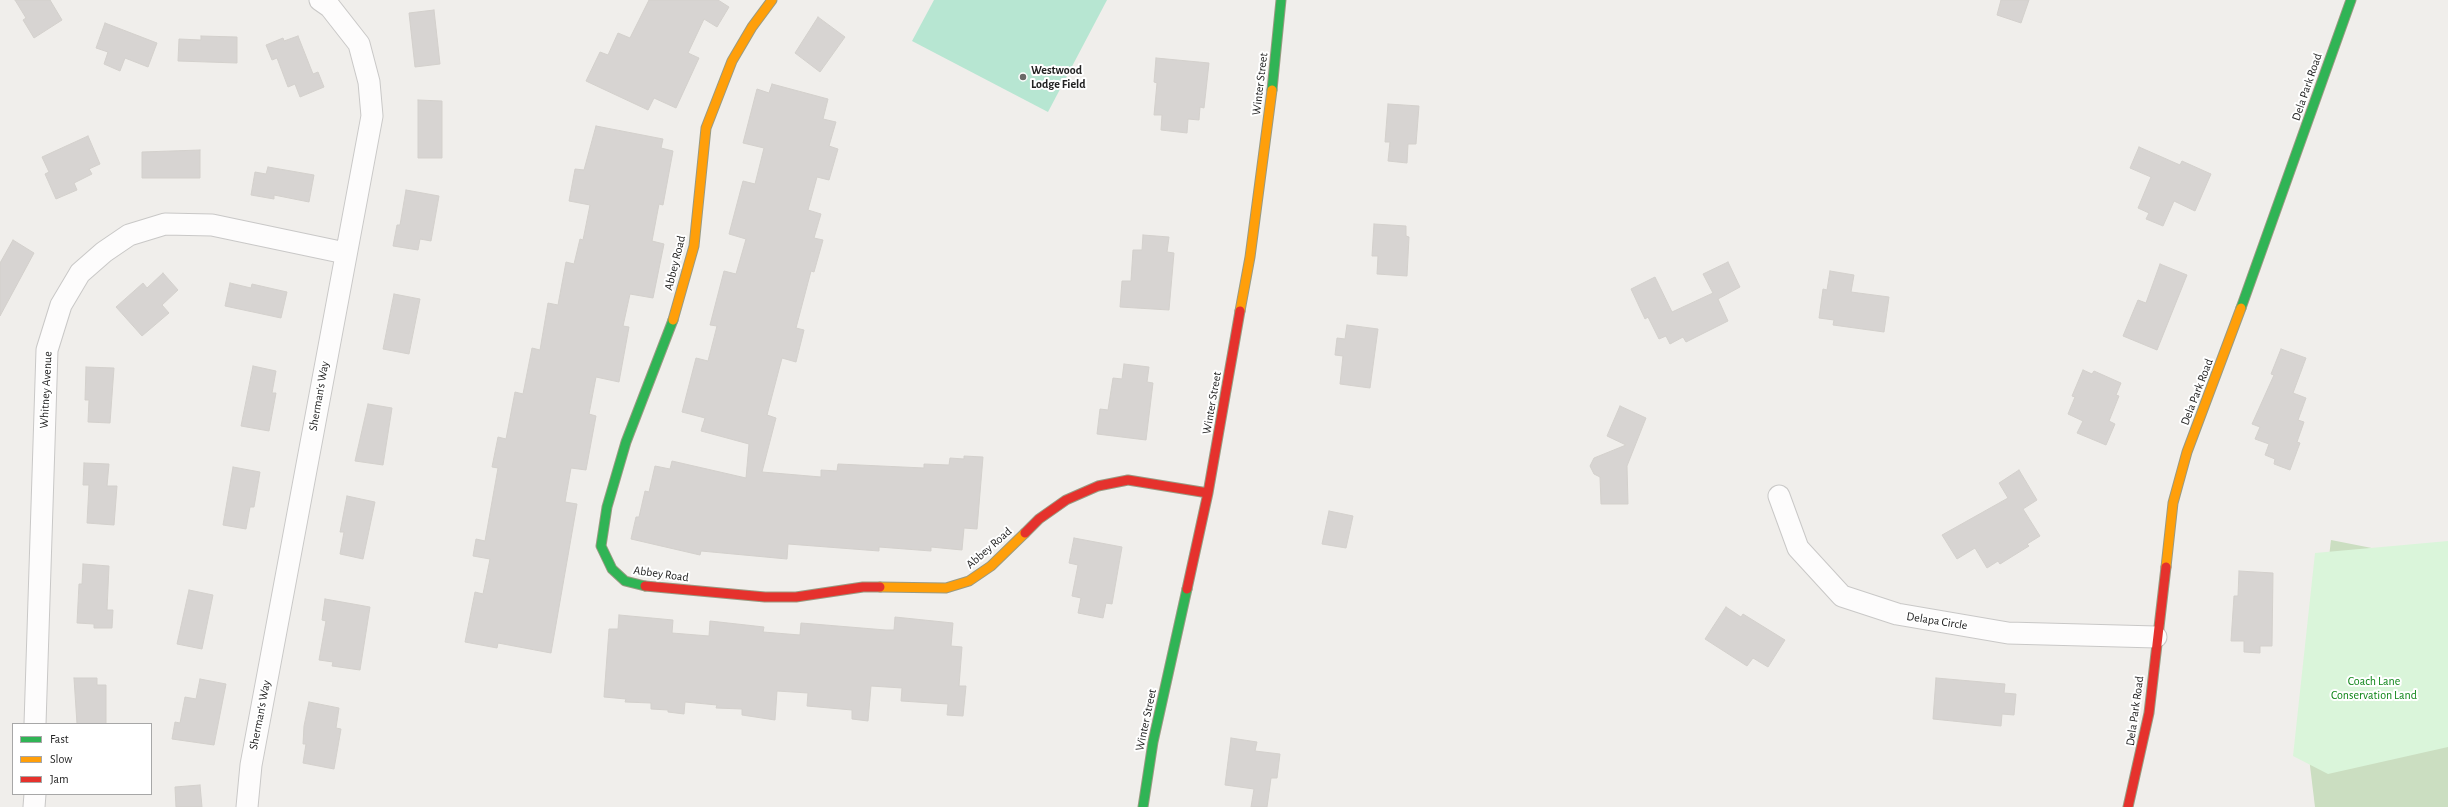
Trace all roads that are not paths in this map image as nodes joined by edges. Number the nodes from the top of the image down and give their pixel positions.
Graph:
1 (320, 0) edge
2 (772, 0) edge
3 (1281, 0) edge
4 (2350, 0) edge
5 (345, 253) junction
6 (1208, 493) junction
7 (1779, 496) dead end
8 (2156, 637) junction
9 (35, 723) edge
10 (34, 795) edge
11 (34, 807) edge
12 (247, 807) edge
13 (1143, 807) edge
14 (2128, 807) edge

1 - 5 street, Sherman's Way
2 - 6 street, Abbey Road
3 - 6 street, Winter Street
4 - 8 street, Dela Park Road
5 - 9 street, Whitney Avenue
5 - 12 street, Sherman's Way
6 - 13 street, Winter Street
7 - 8 street, Delapa Circle
8 - 14 street, Dela Park Road
10 - 11 street

